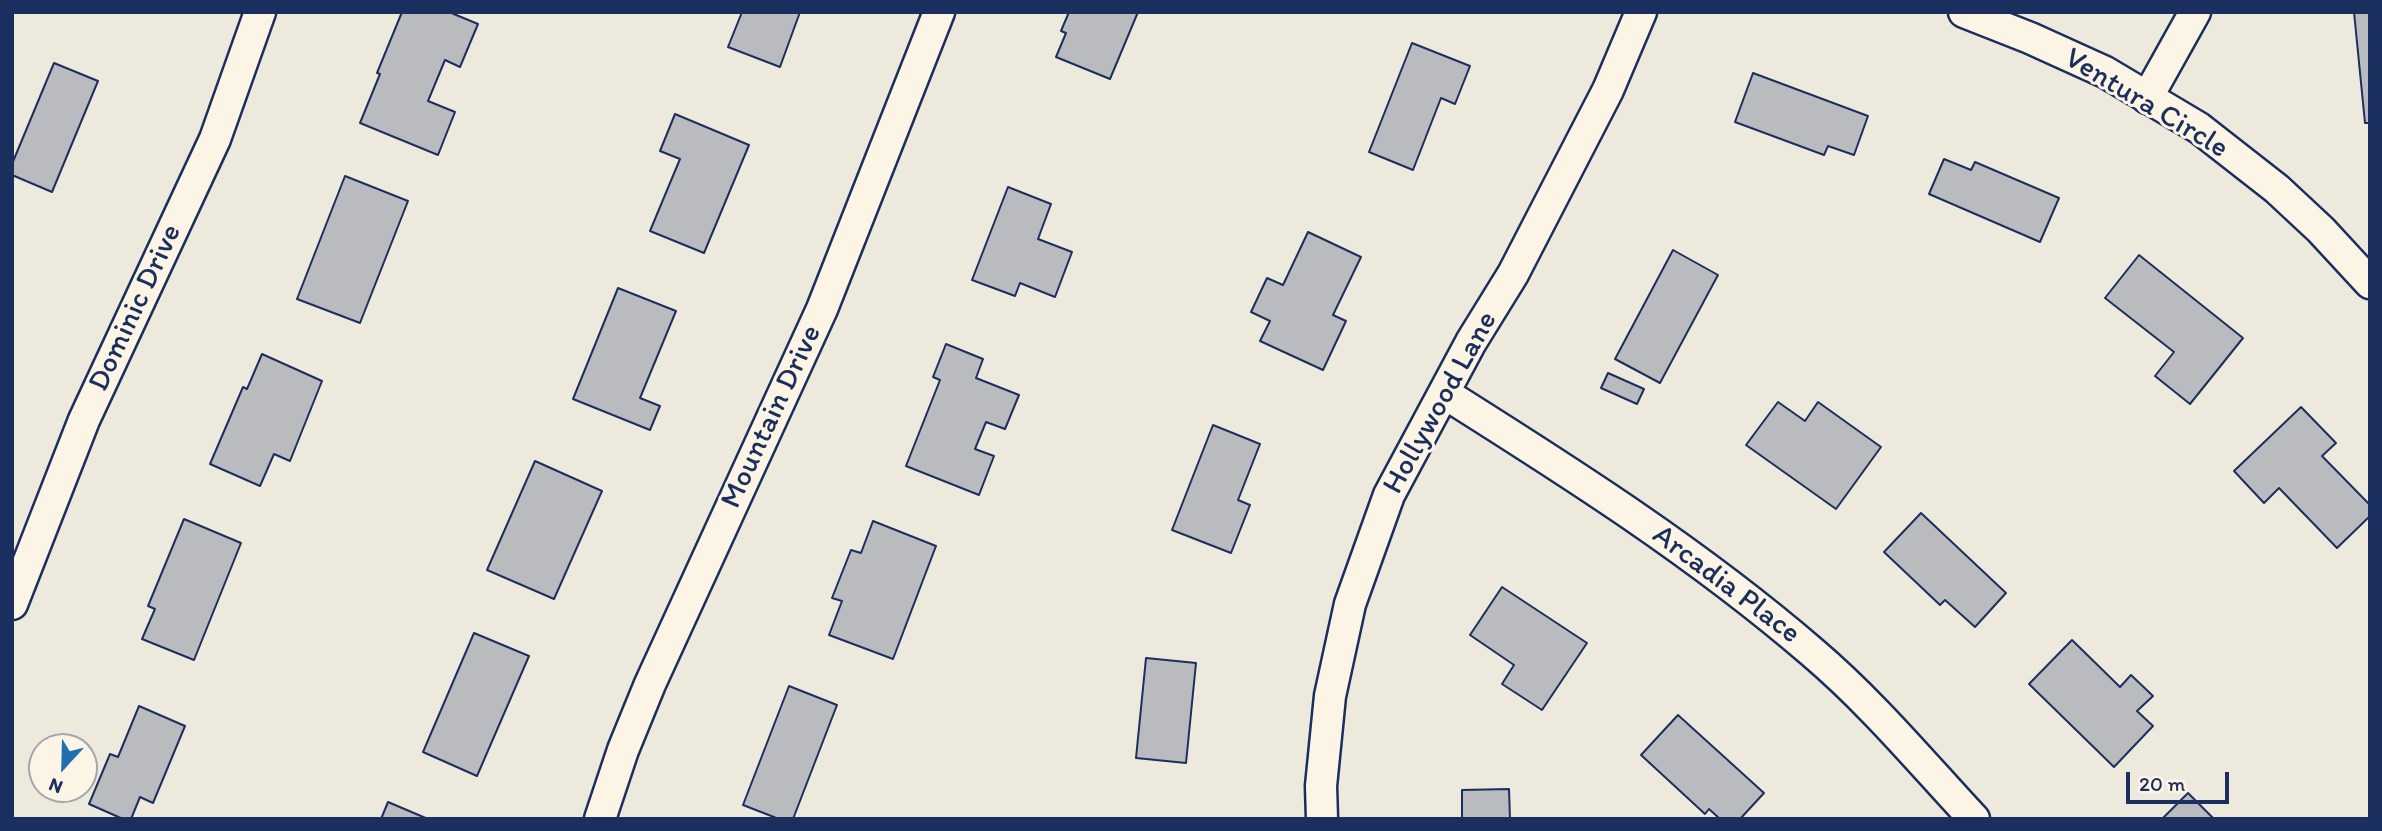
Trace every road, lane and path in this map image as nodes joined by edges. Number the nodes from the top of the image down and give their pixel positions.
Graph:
1 (260, 12) edge
2 (939, 12) edge
3 (1642, 12) edge
4 (1964, 12) edge
5 (2195, 12) edge
6 (2147, 98) junction
7 (2370, 283) edge
8 (1444, 393) junction
9 (12, 604) edge
10 (600, 819) edge
11 (1322, 819) edge
12 (1974, 819) edge

1 - 9 street, Dominic Drive
2 - 10 street, Mountain Drive
3 - 8 street, Hollywood Lane
4 - 6 street, Ventura Circle
5 - 6 street
6 - 7 street, Ventura Circle
8 - 11 street, Hollywood Lane
8 - 12 street, Arcadia Place

